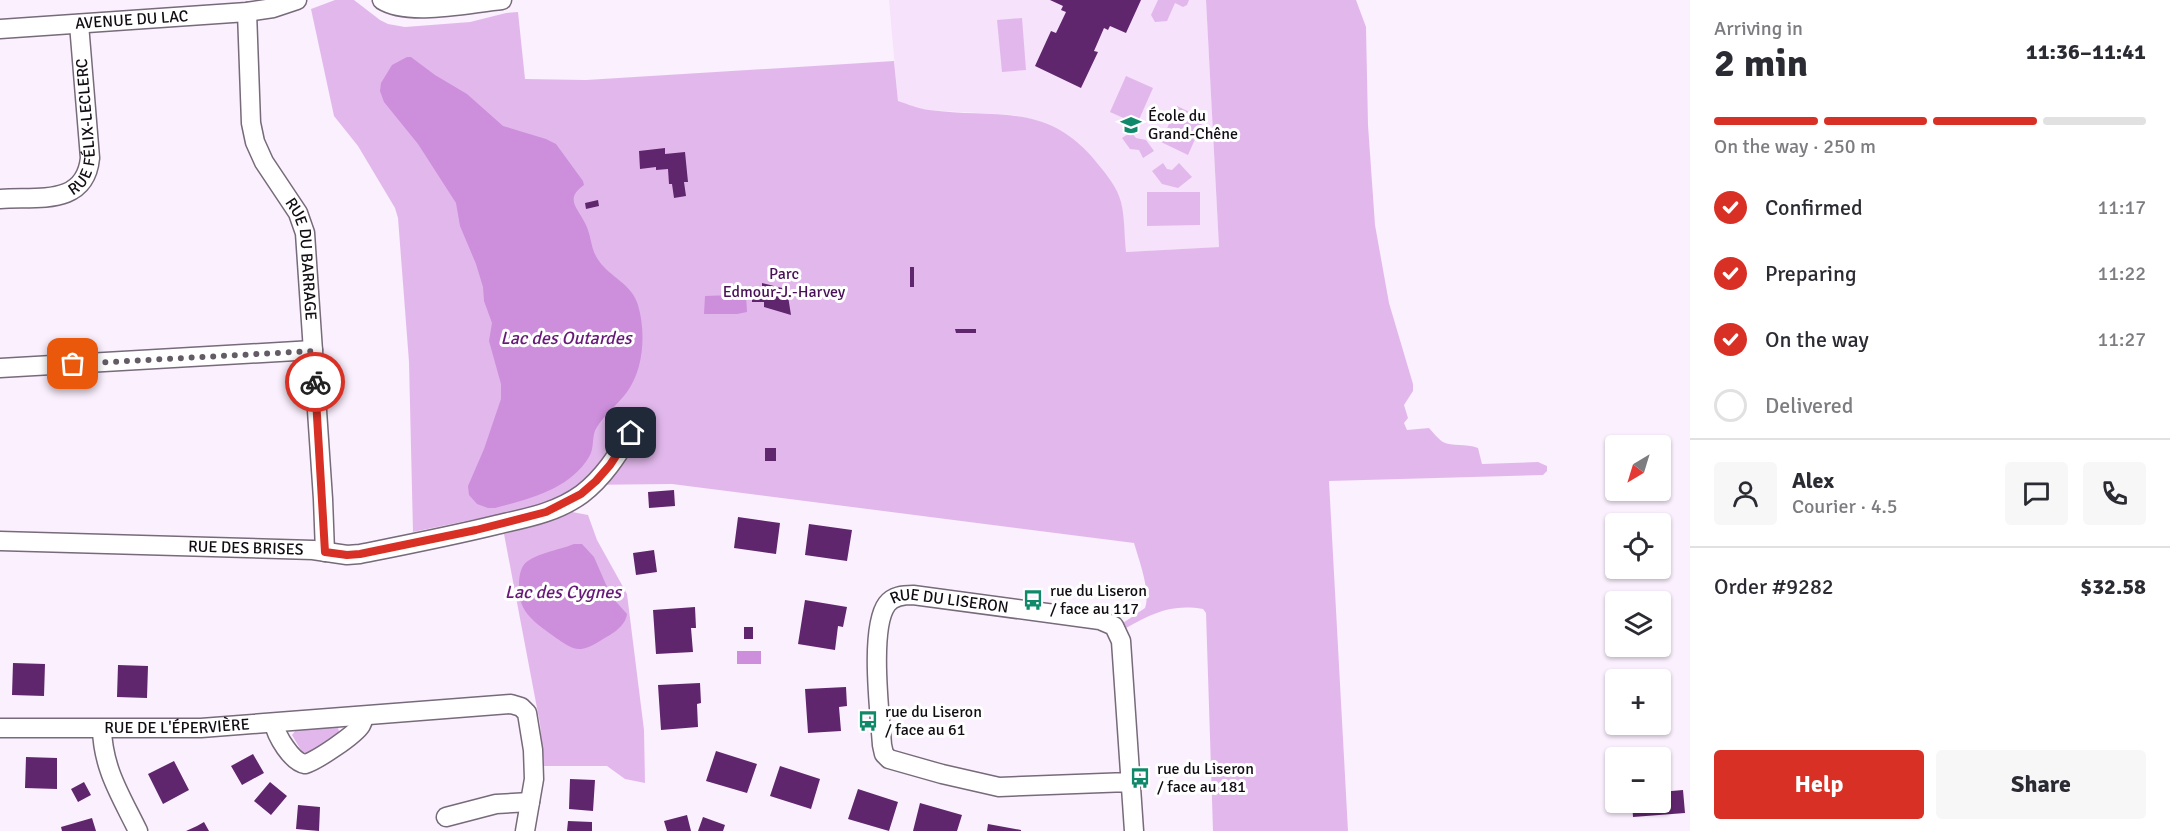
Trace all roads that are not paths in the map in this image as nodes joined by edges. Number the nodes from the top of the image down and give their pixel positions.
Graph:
1 (297, 0) edge
2 (382, 0) edge
3 (502, 0) edge
4 (247, 12) junction
5 (79, 24) junction
6 (0, 29) edge
7 (0, 199) edge
8 (313, 351) junction
9 (0, 368) edge
10 (631, 433) dead end
11 (0, 541) edge
12 (325, 552) junction
13 (363, 716) junction
14 (274, 723) junction
15 (0, 728) edge
16 (102, 729) junction
17 (1129, 782) junction
18 (530, 802) junction
19 (446, 817) dead end
20 (138, 831) edge
21 (525, 831) edge
22 (1134, 831) edge

1 - 4 street, AVENUE DU LAC
2 - 3 street
4 - 5 street, AVENUE DU LAC
4 - 8 street, RUE DU BARRAGE
5 - 6 street, AVENUE DU LAC
5 - 7 street, RUE FÉLIX-LECLERC
8 - 9 street
8 - 12 street, RUE DU BARRAGE
10 - 12 street, RUE DES BRISES
11 - 12 street, RUE DES BRISES
13 - 14 street, RUE DE L'ÉPERVIÈRE
13 - 14 street, RUE DE L'ÉPERVIÈRE
13 - 18 street, RUE DE L'ÉPERVIÈRE
14 - 16 street, RUE DE L'ÉPERVIÈRE
15 - 16 street, RUE DE L'ÉPERVIÈRE
16 - 20 street
17 - 17 street, RUE DU LISERON
17 - 22 street, RUE DU LISERON
18 - 19 street
18 - 21 street, RUE DE L'ÉPERVIÈRE

